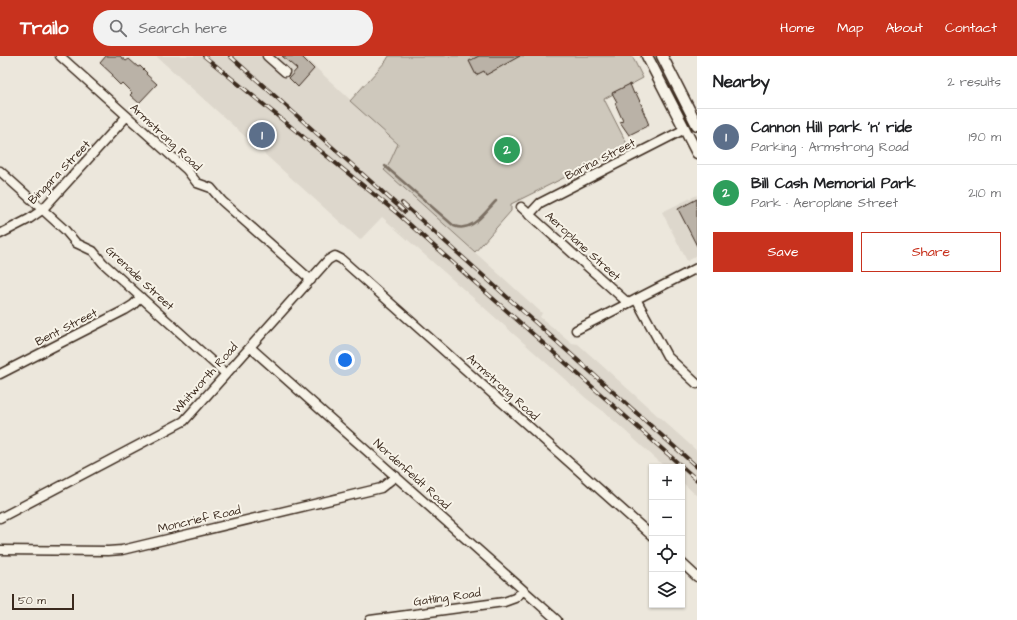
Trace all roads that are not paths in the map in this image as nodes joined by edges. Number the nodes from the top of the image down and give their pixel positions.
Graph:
1 (60, 56) edge
2 (267, 56) edge
3 (647, 56) edge
4 (662, 56) edge
5 (285, 72) dead end
6 (127, 116) junction
7 (697, 125) edge
8 (685, 130) junction
9 (697, 153) edge
10 (0, 171) edge
11 (521, 207) dead end
12 (42, 210) junction
13 (529, 215) junction
14 (0, 234) edge
15 (338, 257) joint
16 (697, 268) edge
17 (311, 280) junction
18 (141, 297) junction
19 (632, 301) junction
20 (576, 330) dead end
21 (250, 347) junction
22 (0, 374) edge
23 (226, 374) junction
24 (697, 384) edge
25 (396, 476) junction
26 (0, 518) edge
27 (649, 533) edge
28 (0, 550) edge
29 (685, 567) edge
30 (697, 577) edge
31 (523, 591) junction
32 (370, 620) edge
33 (557, 620) edge

1 - 6 street, Armstrong Road
2 - 5 street
3 - 8 main road
4 - 7 main road
6 - 12 street, Bingara Street
6 - 17 street, Armstrong Road
8 - 9 main road
8 - 13 street, Barina Street
10 - 12 street, Grenade Street
11 - 13 street, Aeroplane Street
12 - 14 street, Bingara Street
12 - 18 street, Grenade Street
13 - 19 street, Aeroplane Street
15 - 17 street, Whitworth Road
15 - 27 street, Armstrong Road
16 - 19 street
17 - 21 street, Whitworth Road
18 - 22 street, Bent Street
18 - 23 street, Grenade Street
19 - 20 street
19 - 24 street, Aeroplane Street
21 - 23 street, Whitworth Road
21 - 25 street, Nordenfeldt Road
23 - 26 street, Whitworth Road
25 - 28 street, Moncrief Road
25 - 31 street, Nordenfeldt Road
29 - 30 street
31 - 32 street, Gatling Road
31 - 33 street, Nordenfeldt Road

